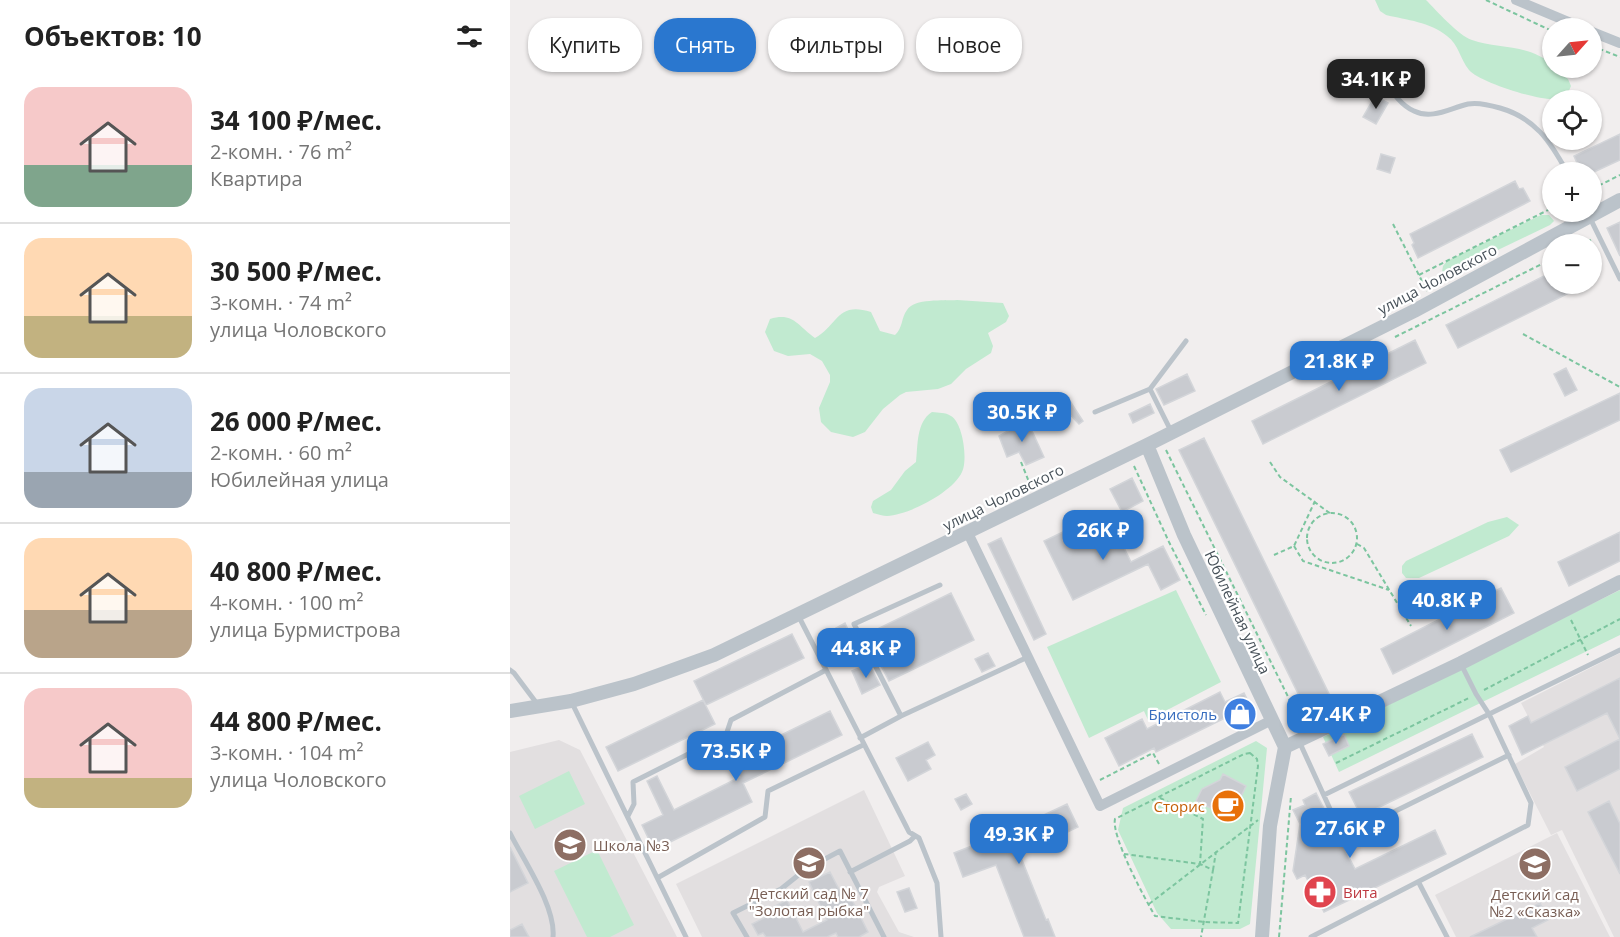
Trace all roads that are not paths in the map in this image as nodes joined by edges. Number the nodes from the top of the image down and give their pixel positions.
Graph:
1 (1516, 0) edge
2 (1559, 18) edge
3 (1602, 36) edge
4 (1620, 43) edge
5 (1383, 78) dead end
6 (1562, 162) edge
7 (1620, 200) edge
8 (1602, 208) edge
9 (1574, 222) edge
10 (1592, 222) edge
11 (1620, 279) edge
12 (1186, 341) dead end
13 (1150, 390) junction
14 (1095, 412) dead end
15 (1172, 433) junction
16 (1147, 445) junction
17 (969, 533) junction
18 (1620, 582) edge
19 (940, 585) dead end
20 (798, 615) junction
21 (1620, 650) edge
22 (1029, 657) junction
23 (1461, 663) junction
24 (510, 670) edge
25 (826, 670) junction
26 (571, 701) junction
27 (539, 706) junction
28 (510, 711) edge
29 (1489, 714) junction
30 (901, 716) junction
31 (1272, 720) junction
32 (860, 738) junction
33 (1303, 738) junction
34 (863, 745) junction
35 (1285, 747) junction
36 (1509, 755) junction
37 (1323, 795) junction
38 (628, 816) junction
39 (510, 833) edge
40 (915, 836) junction
41 (850, 872) junction
42 (659, 877) junction
43 (1419, 883) junction
44 (553, 937) edge
45 (686, 937) edge
46 (747, 937) edge
47 (884, 937) edge
48 (941, 937) edge
49 (1262, 937) edge
50 (1311, 937) edge
51 (1447, 937) edge

1 - 2 street
3 - 4 street
5 - 6 lane
7 - 8 street, улица Чоловского
9 - 15 street, улица Чоловского
10 - 11 lane
12 - 13 lane
13 - 14 lane
13 - 15 lane
15 - 16 street, улица Чоловского
16 - 17 street, улица Чоловского
16 - 31 street, Юбилейная улица
17 - 20 street, улица Чоловского
17 - 22 street
18 - 23 street
19 - 30 lane
20 - 25 lane
20 - 26 street, улица Чоловского
21 - 29 lane
22 - 30 lane
22 - 31 street
23 - 29 lane
23 - 33 street
24 - 27 lane
25 - 32 lane
25 - 38 lane
26 - 27 street, улица Чоловского
26 - 38 lane
27 - 28 street, улица Чоловского
29 - 36 lane
29 - 37 lane
30 - 32 lane
31 - 35 street, Юбилейная улица
32 - 34 lane
33 - 35 street
33 - 37 lane
34 - 40 lane
34 - 42 lane
35 - 49 street
36 - 37 lane
36 - 43 lane
38 - 42 lane
39 - 44 lane
40 - 41 lane
40 - 48 lane
41 - 46 lane
41 - 47 lane
42 - 45 lane
43 - 50 lane
43 - 51 lane

